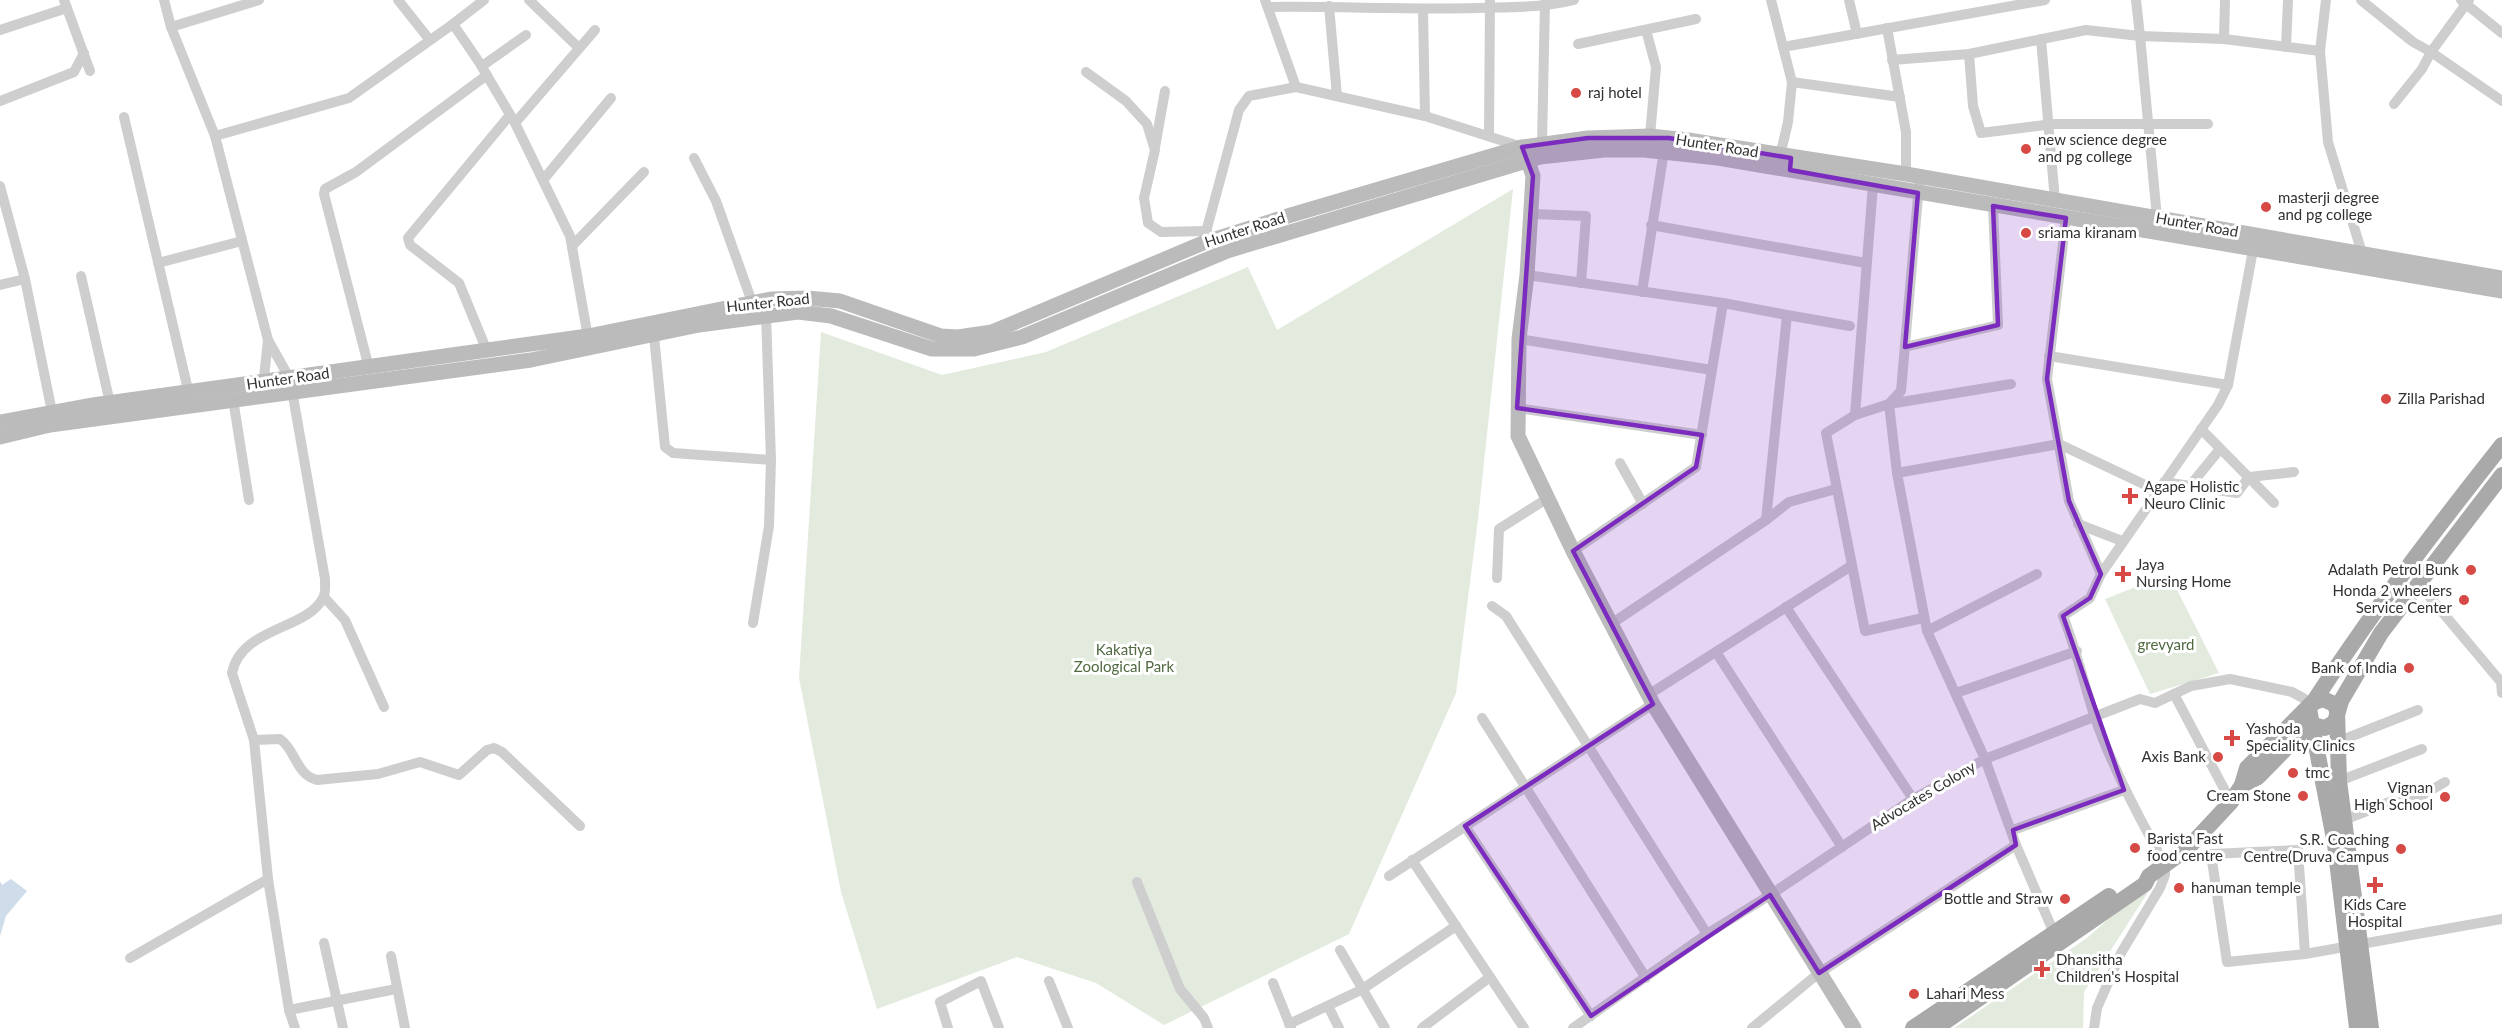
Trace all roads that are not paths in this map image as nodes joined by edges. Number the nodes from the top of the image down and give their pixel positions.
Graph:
1 (164, 0) edge
2 (258, 0) edge
3 (398, 0) edge
4 (484, 0) edge
5 (529, 0) edge
6 (1574, 0) edge
7 (1771, 0) edge
8 (1849, 0) edge
9 (2045, 0) edge
10 (2136, 0) edge
11 (2225, 0) edge
12 (2288, 0) edge
13 (2326, 0) edge
14 (2361, 0) edge
15 (2465, 1) edge
16 (2022, 2) edge
17 (1545, 3) edge
18 (65, 4) edge
19 (1267, 4) edge
20 (1334, 4) edge
21 (1490, 4) edge
22 (1423, 10) junction
23 (1696, 19) dead end
24 (453, 24) junction
25 (171, 27) junction
26 (1887, 28) junction
27 (2500, 28) edge
28 (0, 30) edge
29 (595, 30) dead end
30 (1646, 30) junction
31 (526, 34) dead end
32 (1857, 34) junction
33 (2140, 36) junction
34 (429, 39) junction
35 (2041, 39) junction
36 (2224, 39) junction
37 (1578, 44) dead end
38 (1783, 47) junction
39 (2286, 47) junction
40 (579, 48) junction
41 (2320, 51) junction
42 (2431, 52) junction
43 (84, 53) junction
44 (1969, 54) junction
45 (1892, 60) junction
46 (90, 71) dead end
47 (484, 71) junction
48 (1086, 72) dead end
49 (1792, 82) junction
50 (1296, 87) junction
51 (1165, 91) dead end
52 (1337, 96) junction
53 (1900, 97) junction
54 (611, 98) dead end
55 (0, 101) edge
56 (2502, 101) edge
57 (2394, 104) dead end
58 (1425, 116) junction
59 (124, 117) dead end
60 (512, 119) junction
61 (2148, 122) junction
62 (2048, 124) junction
63 (2208, 124) dead end
64 (215, 136) junction
65 (1489, 136) junction
66 (1650, 136) junction
67 (1542, 143) junction
68 (1155, 150) junction
69 (1664, 151) junction
70 (1526, 154) junction
71 (694, 158) dead end
72 (1787, 161) junction
73 (644, 172) dead end
74 (1913, 175) junction
75 (543, 180) junction
76 (1873, 185) junction
77 (0, 186) edge
78 (1918, 193) junction
79 (2055, 201) junction
80 (1993, 206) junction
81 (1532, 214) junction
82 (2066, 218) junction
83 (2157, 218) junction
84 (1651, 225) junction
85 (1205, 237) junction
86 (242, 241) junction
87 (572, 246) junction
88 (2253, 250) junction
89 (2362, 253) junction
90 (158, 263) junction
91 (1866, 263) junction
92 (1527, 275) junction
93 (81, 276) dead end
94 (1144, 276) junction
95 (2502, 278) edge
96 (26, 279) junction
97 (1581, 283) junction
98 (0, 285) edge
99 (2502, 291) edge
100 (1642, 292) junction
101 (752, 302) junction
102 (1723, 303) junction
103 (766, 315) junction
104 (1787, 315) junction
105 (1850, 326) dead end
106 (654, 336) junction
107 (1519, 339) junction
108 (268, 340) junction
109 (589, 342) junction
110 (1905, 347) junction
111 (487, 351) junction
112 (2049, 356) junction
113 (369, 368) junction
114 (1712, 370) junction
115 (2011, 384) dead end
116 (2228, 385) junction
117 (292, 386) junction
118 (263, 389) junction
119 (189, 394) junction
120 (233, 399) junction
121 (1889, 404) junction
122 (113, 407) junction
123 (1517, 408) junction
124 (52, 412) junction
125 (1855, 415) junction
126 (0, 424) edge
127 (2201, 429) junction
128 (1702, 435) junction
129 (2059, 444) junction
130 (2502, 445) edge
131 (2220, 449) junction
132 (771, 460) junction
133 (1620, 463) dead end
134 (2294, 472) dead end
135 (1897, 473) junction
136 (2502, 475) edge
137 (2249, 477) junction
138 (2161, 487) junction
139 (2189, 487) junction
140 (1836, 489) junction
141 (1548, 498) junction
142 (249, 500) dead end
143 (2274, 503) dead end
144 (1643, 504) junction
145 (1766, 520) junction
146 (2078, 524) junction
147 (2122, 541) junction
148 (1574, 551) junction
149 (1851, 566) junction
150 (2037, 574) dead end
151 (2100, 574) junction
152 (1497, 578) dead end
153 (2417, 582) junction
154 (324, 597) junction
155 (1492, 606) dead end
156 (1786, 608) junction
157 (1923, 618) junction
158 (753, 623) dead end
159 (1611, 624) junction
160 (1927, 631) junction
161 (2077, 651) junction
162 (1716, 652) junction
163 (1956, 693) junction
164 (2502, 693) edge
165 (2174, 694) junction
166 (1650, 699) junction
167 (2312, 704) junction
168 (384, 707) dead end
169 (2418, 710) dead end
170 (2337, 716) junction
171 (2095, 717) junction
172 (1482, 718) dead end
173 (2313, 725) junction
174 (254, 740) junction
175 (2337, 742) junction
176 (1589, 745) junction
177 (2422, 749) dead end
178 (1985, 759) junction
179 (2339, 781) junction
180 (2445, 782) dead end
181 (2242, 785) junction
182 (1525, 788) junction
183 (2124, 790) junction
184 (1913, 799) junction
185 (2231, 802) junction
186 (2344, 820) junction
187 (580, 826) dead end
188 (1465, 826) junction
189 (2013, 830) junction
190 (2016, 845) junction
191 (1842, 847) junction
192 (1412, 860) junction
193 (2165, 865) junction
194 (1389, 876) dead end
195 (2149, 876) junction
196 (268, 879) junction
197 (1137, 882) dead end
198 (1770, 895) junction
199 (2502, 919) edge
200 (1456, 926) junction
201 (2054, 933) junction
202 (1707, 934) junction
203 (324, 943) dead end
204 (2355, 945) junction
205 (1340, 950) dead end
206 (2305, 954) junction
207 (392, 956) dead end
208 (130, 958) dead end
209 (1819, 973) junction
210 (1490, 977) junction
211 (1646, 978) junction
212 (1049, 981) dead end
213 (1273, 983) dead end
214 (396, 989) junction
215 (1361, 990) junction
216 (335, 1000) junction
217 (1328, 1006) junction
218 (289, 1010) junction
219 (1591, 1016) junction
220 (1290, 1026) edge
221 (295, 1028) edge
222 (343, 1028) edge
223 (405, 1028) edge
224 (948, 1028) edge
225 (999, 1028) edge
226 (1068, 1028) edge
227 (1208, 1028) edge
228 (1339, 1028) edge
229 (1385, 1028) edge
230 (1422, 1028) edge
231 (1524, 1028) edge
232 (1573, 1028) edge
233 (1752, 1028) edge
234 (1854, 1028) edge
235 (1913, 1028) edge
236 (1936, 1028) edge
237 (2094, 1028) edge
238 (2357, 1028) edge
239 (2371, 1028) edge

1 - 25 street
2 - 25 street
3 - 34 street
4 - 24 street
5 - 40 street
6 - 17 street
7 - 38 street
8 - 32 street
9 - 16 street
10 - 33 street
11 - 36 street
12 - 39 street
13 - 41 street
14 - 42 street
15 - 27 street
15 - 42 street
16 - 26 street
17 - 21 street
17 - 67 street
18 - 28 street
18 - 43 street
19 - 20 street
19 - 50 street
20 - 22 street
20 - 52 street
21 - 22 street
21 - 65 street
22 - 58 street
23 - 30 street
24 - 34 street
24 - 47 street
25 - 64 street
26 - 32 street
26 - 45 street
29 - 40 street
30 - 37 street
30 - 66 street
31 - 47 street
32 - 38 street
33 - 35 street
33 - 36 street
33 - 61 street
34 - 64 street
35 - 44 street
35 - 62 street
36 - 39 street
38 - 49 street
39 - 41 street
40 - 60 street
41 - 89 street
42 - 56 street
42 - 57 street
43 - 46 street
43 - 55 street
44 - 45 street
44 - 62 street
45 - 53 street
47 - 60 street
47 - 113 street
48 - 68 street
49 - 53 street
49 - 72 street
50 - 52 street
50 - 85 street
51 - 68 street
52 - 58 street
53 - 74 street
54 - 75 street
58 - 65 street
59 - 90 street
60 - 75 street
60 - 111 street
61 - 62 street
61 - 63 street
61 - 83 street
62 - 79 street
64 - 86 street
65 - 70 street
66 - 67 main road, Hunter Road
66 - 72 main road, Hunter Road
67 - 70 main road, Hunter Road
68 - 85 street
69 - 70 main road, Hunter Road
69 - 72 main road, Hunter Road
69 - 84 street
70 - 81 main road
70 - 85 main road, Hunter Road
70 - 94 main road, Hunter Road
71 - 101 street
72 - 74 main road, Hunter Road
72 - 76 main road, Hunter Road
73 - 87 street
74 - 78 street
74 - 79 main road, Hunter Road
75 - 87 street
76 - 78 main road, Hunter Road
76 - 91 street
77 - 96 street
78 - 80 main road, Hunter Road
78 - 110 street
79 - 83 main road, Hunter Road
80 - 82 main road, Hunter Road
80 - 110 street
81 - 92 main road
81 - 97 street
82 - 88 main road, Hunter Road
82 - 112 street
83 - 89 main road, Hunter Road
84 - 91 street
84 - 100 street
85 - 94 main road, Hunter Road
86 - 90 street
86 - 108 street
87 - 109 street
88 - 99 main road, Hunter Road
88 - 116 street
89 - 95 main road, Hunter Road
90 - 119 street
91 - 125 street
92 - 97 street
92 - 107 main road
93 - 122 street
94 - 101 main road, Hunter Road
94 - 103 main road, Hunter Road
96 - 98 street
96 - 124 street
97 - 100 street
100 - 102 street
101 - 109 main road, Hunter Road
102 - 104 street
102 - 114 street
103 - 106 main road, Hunter Road
103 - 132 street
104 - 105 street
104 - 145 street
106 - 109 main road, Hunter Road
106 - 132 street
107 - 114 street
107 - 123 main road
108 - 117 street
108 - 118 street
109 - 111 main road, Hunter Road
109 - 117 main road, Hunter Road
110 - 121 street
111 - 113 main road, Hunter Road
112 - 116 street
112 - 129 street
113 - 117 main road, Hunter Road
114 - 128 street
115 - 121 street
116 - 127 street
117 - 118 main road, Hunter Road
117 - 154 street
118 - 119 main road, Hunter Road
118 - 120 main road, Hunter Road
119 - 122 main road, Hunter Road
120 - 122 main road, Hunter Road
120 - 142 street
121 - 125 street
121 - 135 street
122 - 124 main road, Hunter Road
122 - 126 main road, Hunter Road
123 - 128 street
123 - 141 main road
124 - 126 main road, Hunter Road
125 - 140 street
127 - 131 street
127 - 138 street
128 - 144 street
129 - 135 street
129 - 138 street
129 - 146 street
130 - 167 main road
131 - 137 street
131 - 139 street
132 - 158 street
133 - 144 street
134 - 137 street
135 - 157 street
136 - 153 main road
137 - 139 street
137 - 143 street
138 - 139 street
138 - 147 street
140 - 145 street
140 - 149 street
141 - 148 main road
141 - 152 street
144 - 148 street
145 - 159 street
146 - 147 street
146 - 151 street
147 - 151 street
148 - 159 main road
149 - 156 street
149 - 157 street
150 - 160 street
151 - 161 street
153 - 164 street
153 - 170 main road
154 - 168 street
154 - 174 street
155 - 176 street
156 - 162 street
156 - 184 street
157 - 160 street
159 - 166 main road
160 - 163 street
161 - 163 street
161 - 171 street
162 - 166 street
162 - 191 street
163 - 178 street
165 - 167 street, Advocates Colony
165 - 171 street, Advocates Colony
165 - 185 street
166 - 176 street
166 - 198 main road
167 - 170 main road
167 - 173 main road
167 - 181 main road
169 - 175 street
170 - 173 main road
170 - 175 main road
171 - 178 street, Advocates Colony
171 - 183 street
172 - 182 street
173 - 181 main road
173 - 204 main road
174 - 187 street
174 - 196 street
175 - 179 main road
176 - 182 street
176 - 202 street
177 - 179 street
178 - 184 street, Advocates Colony
178 - 189 street
179 - 186 main road
180 - 186 street
181 - 185 main road
182 - 188 street
182 - 211 street
183 - 189 street
183 - 193 street
184 - 191 street, Advocates Colony
185 - 193 main road
186 - 204 main road
188 - 192 street
188 - 219 street
189 - 190 street
190 - 201 street
190 - 209 street
191 - 198 street, Advocates Colony
192 - 194 street
192 - 200 street
193 - 195 main road
193 - 237 street
195 - 201 main road
195 - 236 main road
196 - 208 street
196 - 218 street
197 - 227 street
198 - 202 street, Advocates Colony
198 - 209 main road
199 - 204 street
200 - 210 street
200 - 215 street
201 - 235 main road
202 - 211 street, Advocates Colony
203 - 216 street
204 - 206 street
204 - 238 main road
204 - 239 main road
205 - 215 street
206 - 206 street
207 - 214 street
209 - 233 street
209 - 234 main road
210 - 230 street
210 - 231 street
211 - 219 street, Advocates Colony
212 - 226 street
213 - 220 street
214 - 216 street
214 - 223 street
215 - 217 street
215 - 229 street
216 - 218 street
216 - 222 street
217 - 220 street
217 - 228 street
218 - 221 street
219 - 232 street, Advocates Colony
224 - 225 street

